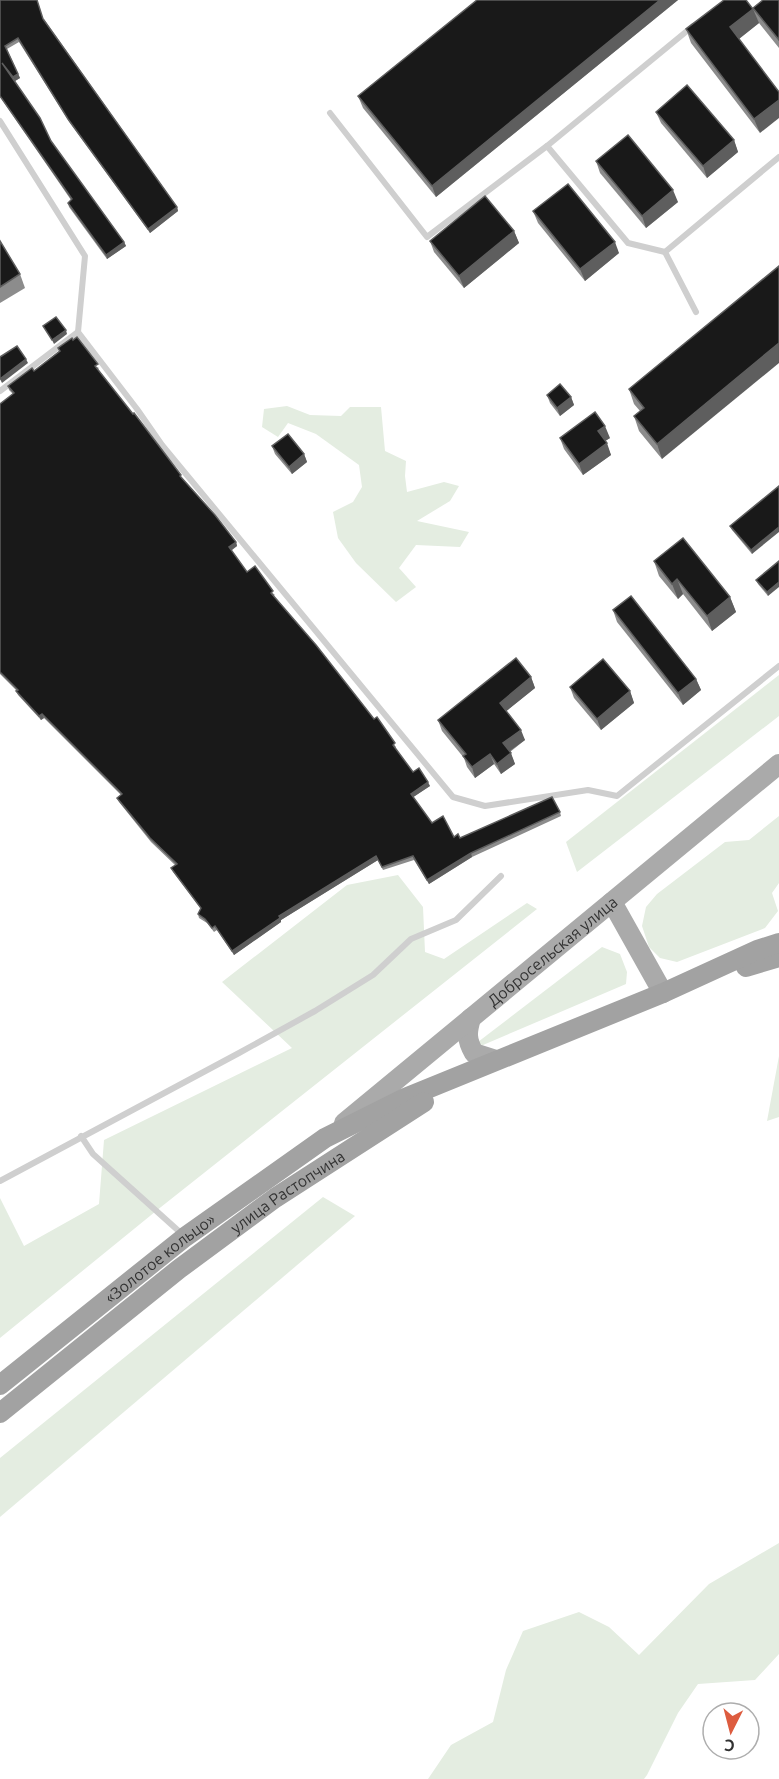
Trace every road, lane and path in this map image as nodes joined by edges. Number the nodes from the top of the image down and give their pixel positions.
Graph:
1 (698, 22) edge
2 (330, 112) dead end
3 (0, 121) edge
4 (547, 146) junction
5 (779, 157) edge
6 (665, 252) junction
7 (696, 312) dead end
8 (78, 332) junction
9 (0, 391) edge
10 (779, 666) edge
11 (779, 764) edge
12 (501, 876) dead end
13 (612, 902) junction
14 (779, 943) edge
15 (779, 957) edge
16 (663, 993) junction
17 (471, 1018) junction
18 (496, 1060) junction
19 (81, 1136) junction
20 (326, 1138) junction
21 (0, 1181) edge
22 (185, 1237) junction
23 (0, 1384) edge
24 (0, 1413) edge

1 - 4 lane
2 - 4 lane
3 - 8 lane
4 - 6 lane
5 - 6 lane
6 - 7 lane
8 - 9 lane
8 - 10 lane
11 - 13 main road, Добросельская улица
12 - 19 lane
13 - 16 main road
13 - 17 main road, Добросельская улица
14 - 16 highway, улица Растопчина
15 - 16 highway, улица Растопчина
16 - 18 highway, улица Растопчина
17 - 18 main road
17 - 20 main road, Добросельская улица
18 - 20 highway, улица Растопчина
18 - 24 highway, улица Растопчина
19 - 21 lane
19 - 22 lane
20 - 22 highway, «Золотое кольцо»
22 - 23 highway, «Золотое кольцо»

